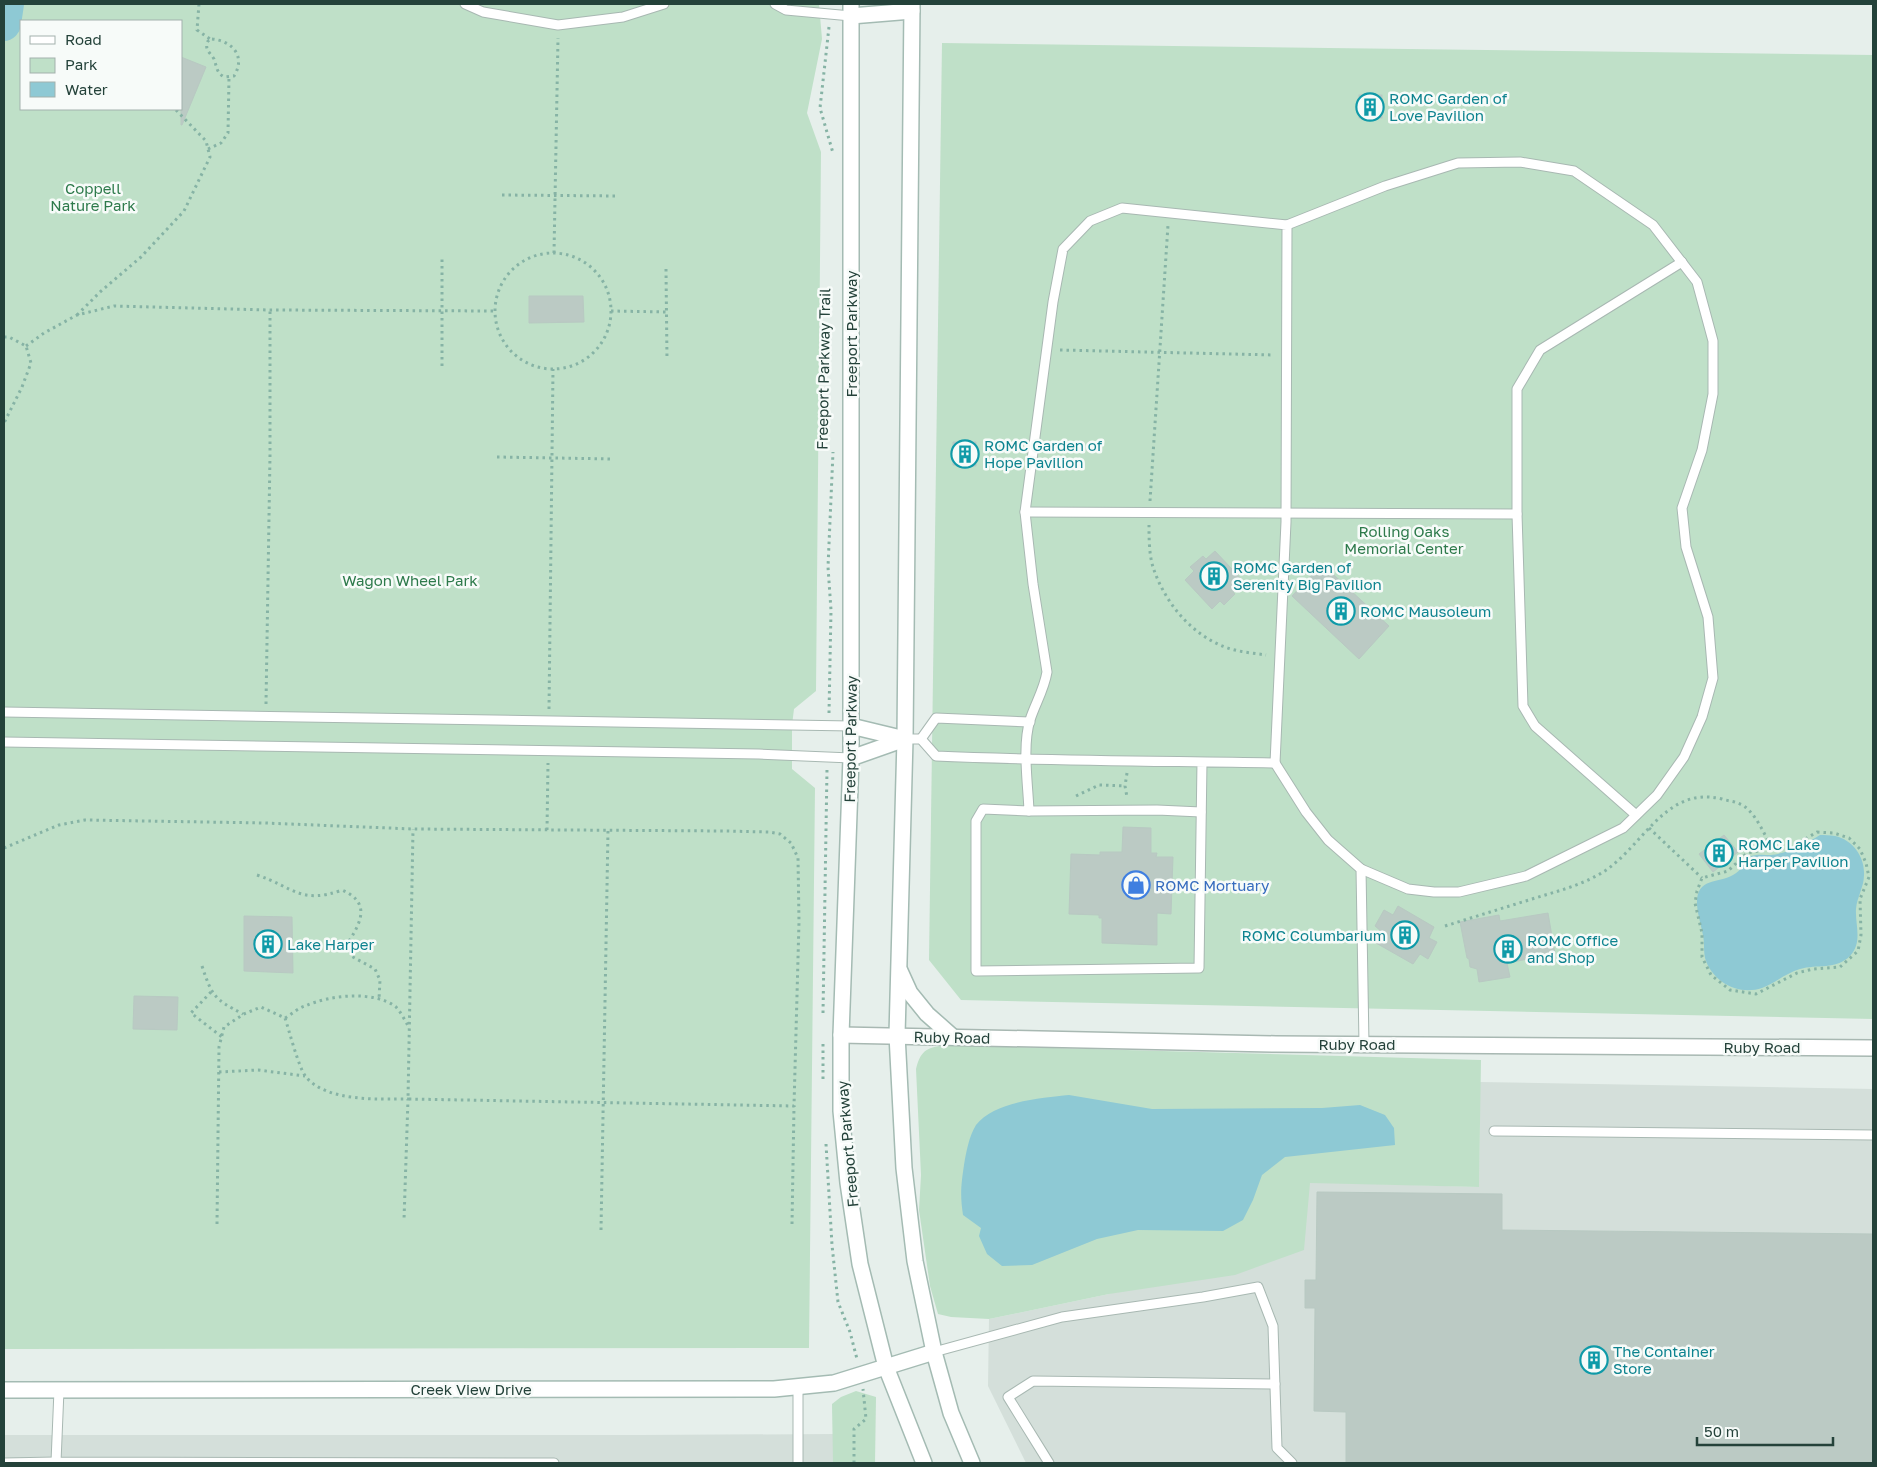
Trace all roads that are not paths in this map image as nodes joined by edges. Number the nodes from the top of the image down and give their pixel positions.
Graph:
1 (465, 4) edge
2 (664, 4) edge
3 (775, 4) edge
4 (912, 7) edge
5 (851, 10) edge
6 (1287, 224) junction
7 (1682, 262) junction
8 (1025, 512) junction
9 (1286, 512) junction
10 (1517, 514) junction
11 (4, 712) edge
12 (1030, 722) junction
13 (852, 726) junction
14 (913, 739) junction
15 (4, 742) edge
16 (852, 758) junction
17 (1026, 758) junction
18 (1202, 762) junction
19 (1275, 763) junction
20 (1030, 811) junction
21 (1201, 812) junction
22 (1636, 816) junction
23 (1361, 869) junction
24 (898, 969) junction
25 (841, 1035) junction
26 (897, 1035) junction
27 (954, 1037) junction
28 (1364, 1044) junction
29 (1873, 1048) edge
30 (1494, 1131) dead end
31 (1873, 1135) edge
32 (934, 1352) junction
33 (886, 1367) junction
34 (1276, 1384) junction
35 (798, 1388) junction
36 (4, 1390) edge
37 (59, 1390) junction
38 (56, 1462) edge
39 (4, 1463) edge
40 (554, 1463) edge
41 (798, 1463) edge
42 (924, 1463) edge
43 (972, 1463) edge
44 (1049, 1463) edge
45 (1292, 1463) edge

1 - 2 lane
3 - 5 lane
4 - 5 main road
4 - 14 main road
5 - 13 main road, Freeport Parkway
6 - 7 lane
6 - 8 lane
6 - 9 lane
7 - 10 lane
7 - 22 lane
8 - 9 lane
8 - 12 lane
9 - 10 lane
9 - 19 lane
10 - 22 lane
11 - 13 lane
12 - 14 lane
12 - 17 lane
13 - 14 main road
13 - 16 main road, Freeport Parkway
14 - 16 main road
14 - 17 lane
14 - 24 main road
15 - 16 lane
16 - 25 main road, Freeport Parkway
17 - 18 lane
17 - 20 lane
18 - 19 lane
18 - 21 lane
19 - 23 lane
20 - 21 lane
20 - 21 lane
22 - 23 lane
23 - 28 lane
24 - 26 main road
24 - 27 main road
25 - 26 main road, Ruby Road
25 - 33 main road, Freeport Parkway
26 - 27 main road, Ruby Road
26 - 32 main road
27 - 28 main road, Ruby Road
28 - 29 main road, Ruby Road
30 - 31 lane
32 - 33 main road, Creek View Drive
32 - 34 lane
32 - 43 main road
33 - 35 main road, Creek View Drive
33 - 42 main road, Freeport Parkway
34 - 44 lane
34 - 45 lane
35 - 37 main road, Creek View Drive
35 - 41 lane
36 - 37 main road, Creek View Drive
37 - 38 lane
38 - 39 lane
38 - 40 lane

